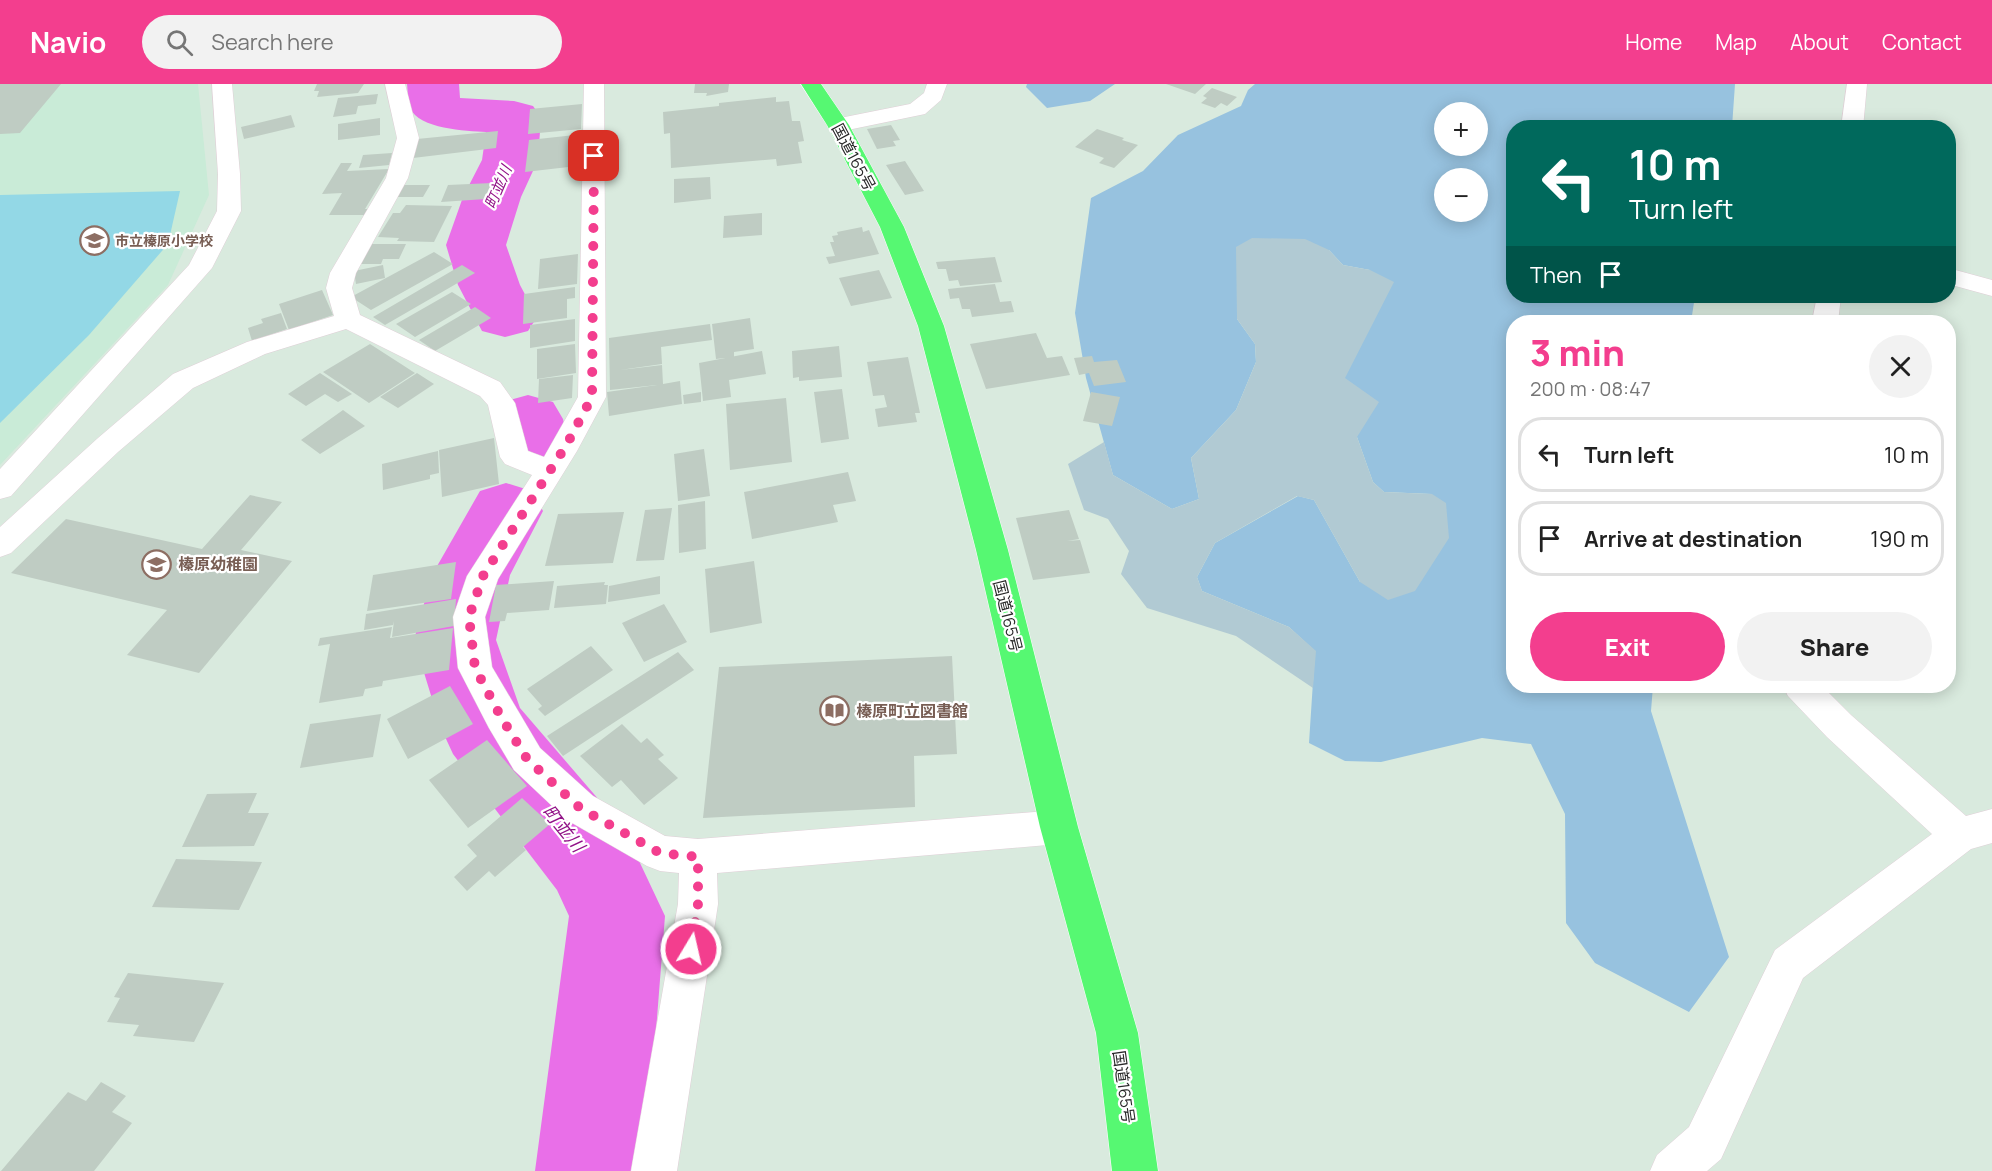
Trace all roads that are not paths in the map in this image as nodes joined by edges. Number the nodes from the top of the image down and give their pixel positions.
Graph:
1 (222, 84) edge
2 (395, 84) edge
3 (594, 84) edge
4 (811, 84) edge
5 (937, 84) edge
6 (1857, 84) edge
7 (1853, 120) edge
8 (838, 125) junction
9 (1956, 278) edge
10 (1992, 288) edge
11 (348, 320) junction
12 (550, 471) junction
13 (0, 488) edge
14 (0, 545) edge
15 (1807, 693) edge
16 (1059, 827) junction
17 (1976, 830) edge
18 (698, 857) junction
19 (654, 1171) edge
20 (1135, 1171) edge
21 (1672, 1171) edge

1 - 13 street
2 - 11 street
3 - 12 street
4 - 8 highway, 国道165号
5 - 8 street
6 - 7 street
8 - 16 highway, 国道165号
9 - 10 street
11 - 12 street
11 - 14 street
12 - 18 street
15 - 17 street
16 - 18 street
16 - 20 highway, 国道165号
17 - 21 street
18 - 19 street

